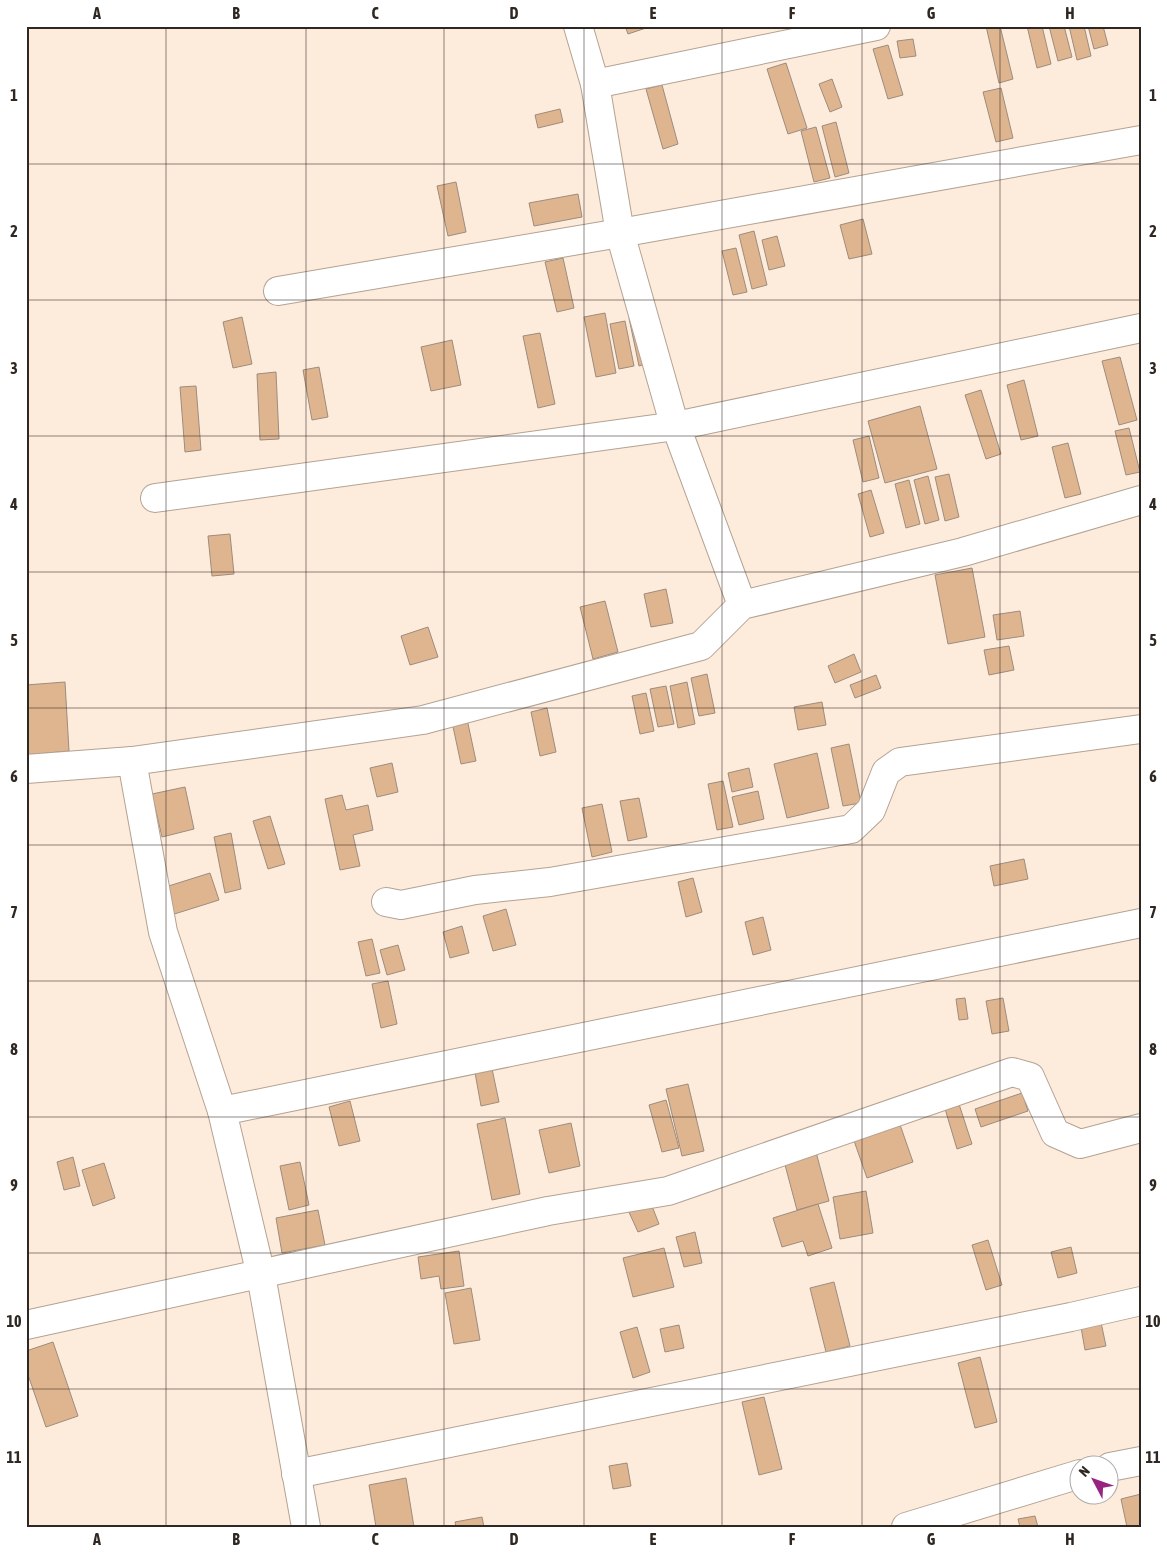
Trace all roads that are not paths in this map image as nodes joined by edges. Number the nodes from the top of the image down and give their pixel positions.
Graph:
1 (578, 26) edge
2 (876, 26) edge
3 (595, 84) junction
4 (1141, 140) edge
5 (620, 233) junction
6 (278, 291) dead end
7 (1141, 328) edge
8 (676, 426) junction
9 (155, 498) dead end
10 (1141, 500) edge
11 (742, 605) junction
12 (1141, 729) edge
13 (132, 761) junction
14 (26, 769) edge
15 (386, 902) dead end
16 (1141, 923) edge
17 (222, 1111) junction
18 (1141, 1128) edge
19 (261, 1275) junction
20 (1141, 1301) edge
21 (26, 1325) edge
22 (1141, 1461) edge
23 (1120, 1465) edge
24 (296, 1474) junction
25 (1070, 1477) edge
26 (306, 1527) edge
27 (906, 1527) edge

1 - 3 street
2 - 3 street
3 - 5 street
4 - 5 street
5 - 6 street
5 - 8 street
7 - 8 street
8 - 9 street
8 - 11 street
10 - 11 street
11 - 13 street
12 - 15 street
13 - 14 street
13 - 17 street
16 - 17 street
17 - 19 street
18 - 19 street
19 - 21 street
19 - 24 street
20 - 24 street
22 - 23 street
24 - 26 street
25 - 27 street

